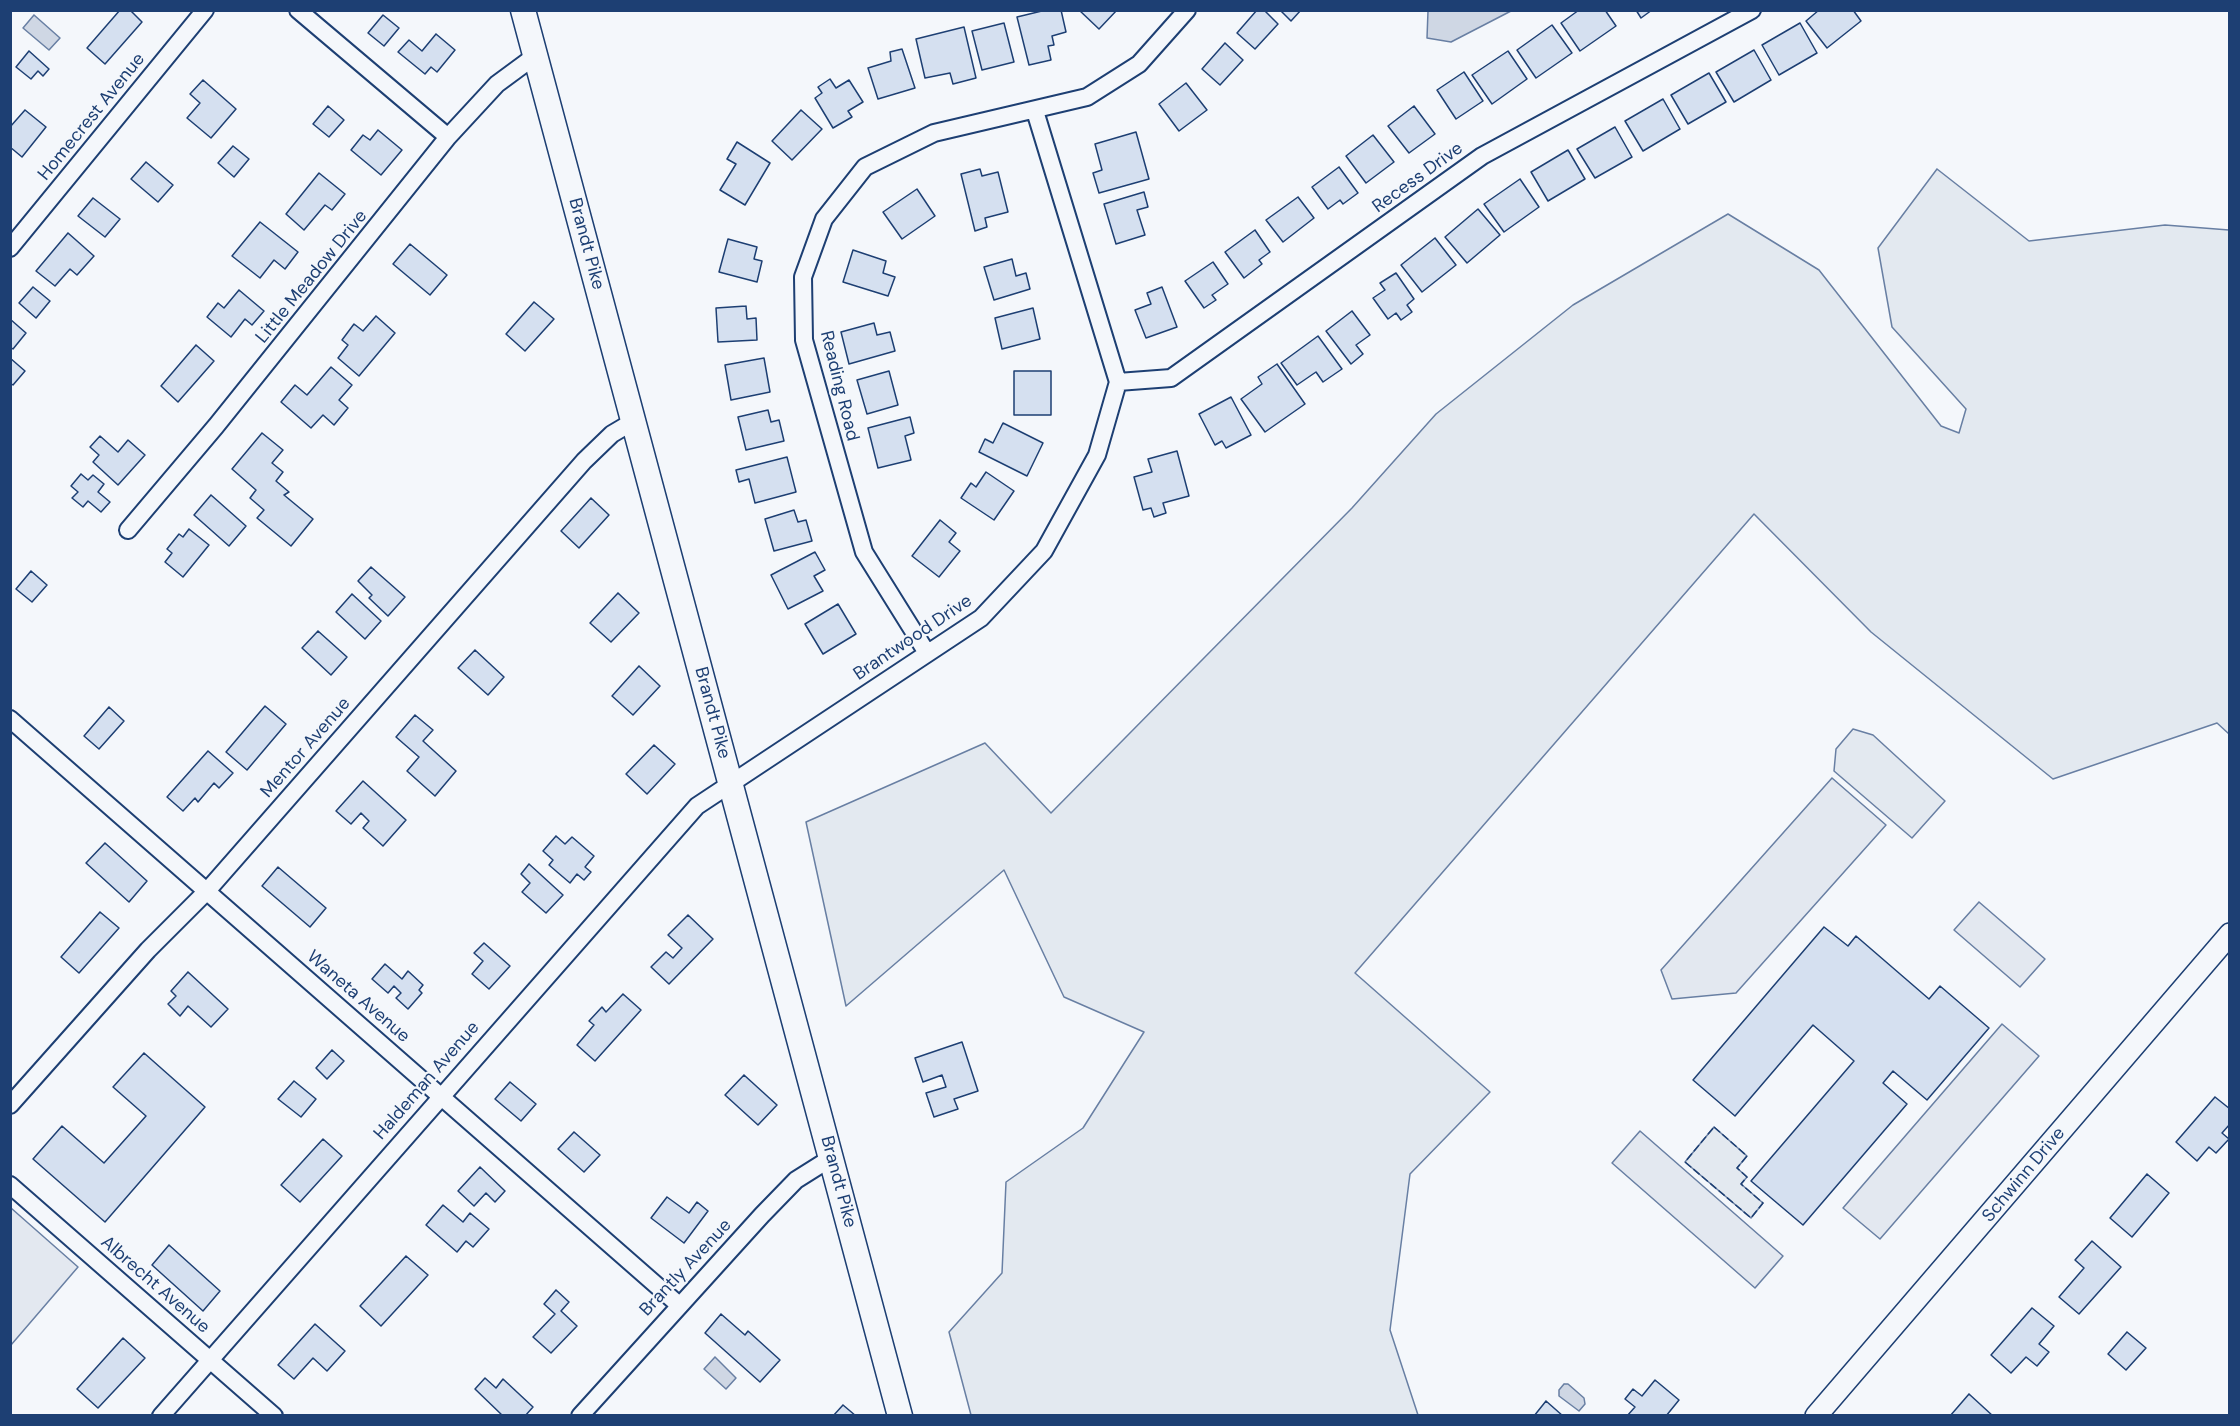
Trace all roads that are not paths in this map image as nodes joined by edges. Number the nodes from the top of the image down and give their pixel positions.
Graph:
1 (205, 10) edge
2 (298, 10) edge
3 (523, 10) edge
4 (1187, 10) edge
5 (1752, 10) edge
6 (535, 56) junction
7 (1035, 111) junction
8 (448, 137) junction
9 (10, 248) edge
10 (1118, 382) junction
11 (634, 422) junction
12 (128, 530) dead end
13 (927, 653) junction
14 (10, 719) edge
15 (731, 783) junction
16 (207, 891) junction
17 (2229, 933) edge
18 (440, 1095) junction
19 (10, 1105) edge
20 (831, 1158) junction
21 (10, 1185) edge
22 (679, 1305) junction
23 (211, 1359) junction
24 (160, 1416) edge
25 (274, 1416) edge
26 (580, 1416) edge
27 (900, 1416) edge
28 (1816, 1416) edge

1 - 9 street, Homecrest Avenue
2 - 8 street
3 - 6 main road, Brandt Pike
4 - 7 street, Reading Road
5 - 10 street, Recess Drive
6 - 8 street, Little Meadow Drive
6 - 11 main road, Brandt Pike
7 - 10 street
7 - 13 street, Reading Road
8 - 12 street, Little Meadow Drive
10 - 13 street, Brantwood Drive
11 - 15 main road, Brandt Pike
11 - 16 street, Mentor Avenue
13 - 15 street, Brantwood Drive
14 - 16 street, Waneta Avenue
15 - 18 street, Haldeman Avenue
15 - 20 main road, Brandt Pike
16 - 18 street, Waneta Avenue
16 - 19 street, Mentor Avenue
17 - 28 street, Schwinn Drive
18 - 22 street, Waneta Avenue
18 - 23 street, Haldeman Avenue
20 - 22 street, Brantly Avenue
20 - 27 main road, Brandt Pike
21 - 23 street, Albrecht Avenue
22 - 26 street, Brantly Avenue
23 - 24 street, Haldeman Avenue
23 - 25 street, Albrecht Avenue

